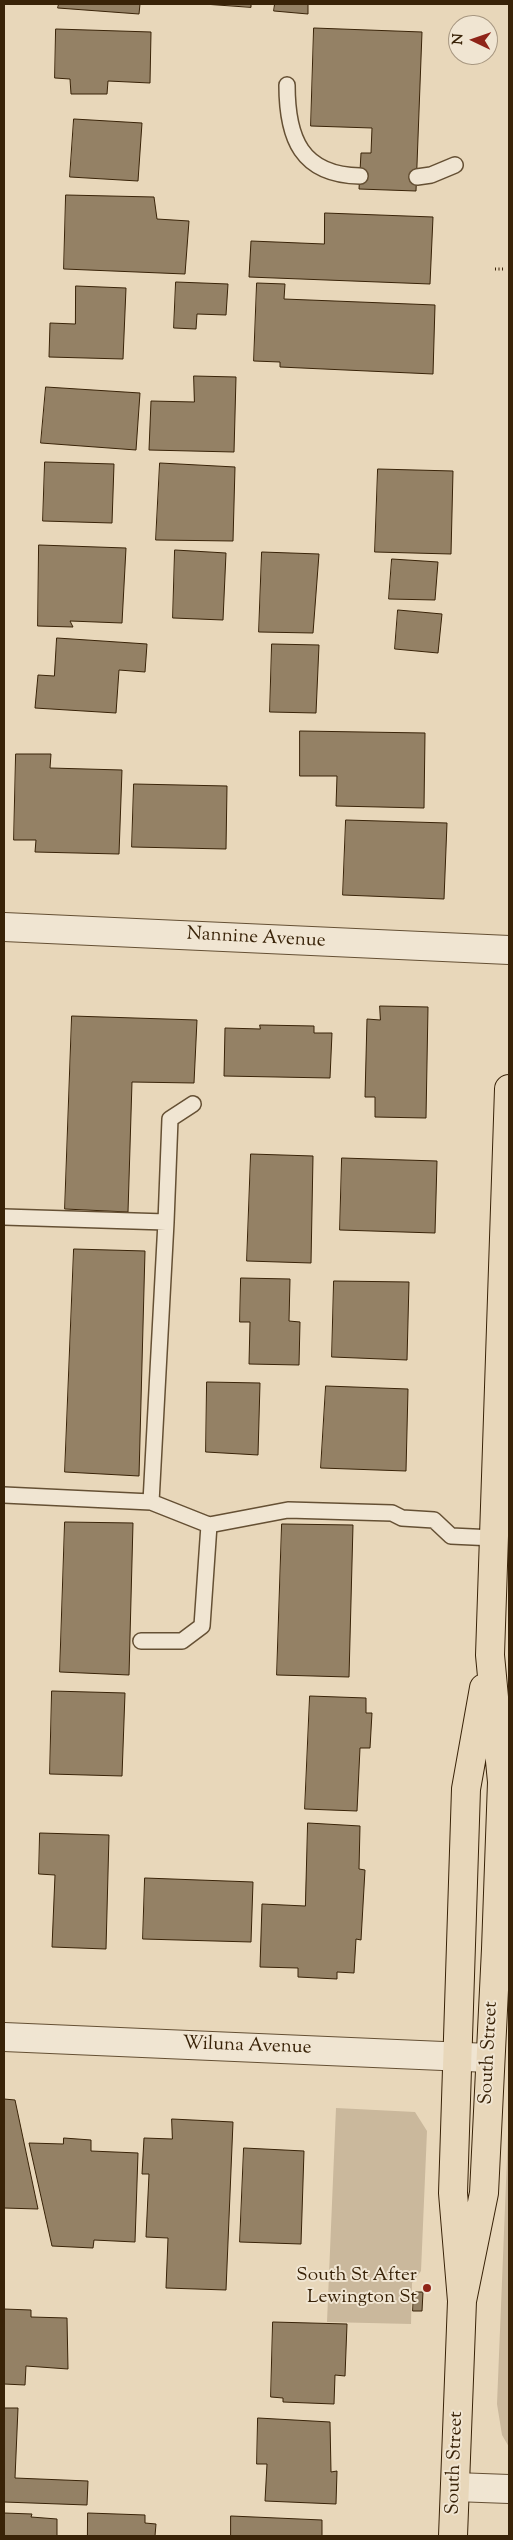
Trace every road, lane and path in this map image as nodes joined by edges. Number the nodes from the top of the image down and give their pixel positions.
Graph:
1 (287, 86) dead end
2 (454, 165) dead end
3 (360, 176) dead end
4 (417, 177) dead end
5 (495, 268) dead end
6 (505, 268) dead end
7 (4, 927) edge
8 (4, 937) edge
9 (509, 950) edge
10 (509, 1089) edge
11 (193, 1104) dead end
12 (4, 1217) edge
13 (166, 1222) junction
14 (4, 1495) edge
15 (152, 1502) junction
16 (209, 1525) junction
17 (494, 1538) junction
18 (501, 1588) edge
19 (141, 1641) dead end
20 (490, 1655) junction
21 (4, 2037) edge
22 (457, 2056) junction
23 (490, 2058) junction
24 (462, 2301) junction
25 (455, 2487) junction
26 (509, 2489) edge
27 (453, 2536) edge

1 - 3 lane
2 - 4 lane
5 - 6 path
7 - 8 street
7 - 9 street, Nannine Avenue
10 - 17 main road, South Street
11 - 13 lane
12 - 13 lane
13 - 15 lane
14 - 15 lane
15 - 16 lane
16 - 17 lane
16 - 19 lane
17 - 18 main road, South Street
18 - 20 main road, South Street
20 - 22 main road, South Street
20 - 23 main road, South Street
21 - 22 street, Wiluna Avenue
22 - 23 street, Wiluna Avenue
22 - 24 main road, South Street
23 - 24 main road, South Street
24 - 25 main road, South Street
25 - 26 street
25 - 27 main road, South Street

